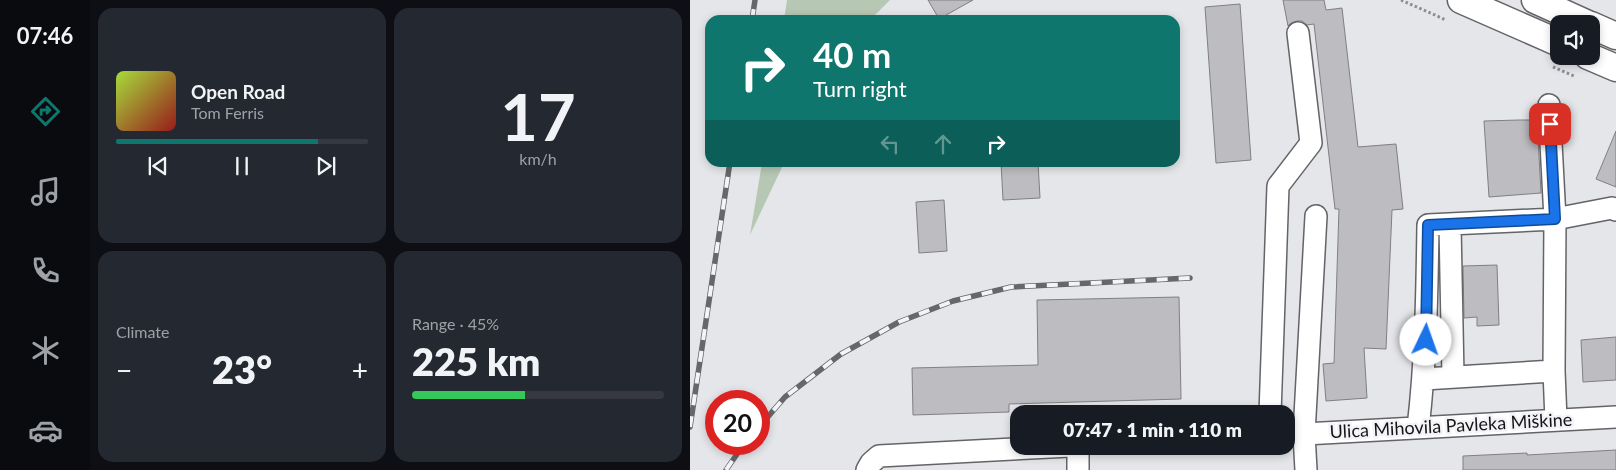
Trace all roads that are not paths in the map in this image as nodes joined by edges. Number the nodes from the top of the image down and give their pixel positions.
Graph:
1 (1461, 0) edge
2 (1535, 0) edge
3 (1569, 15) edge
4 (1600, 29) edge
5 (1298, 33) dead end
6 (1616, 36) edge
7 (1550, 39) edge
8 (1600, 61) edge
9 (1616, 68) edge
10 (1548, 106) dead end
11 (1616, 210) edge
12 (1316, 216) dead end
13 (1555, 219) junction
14 (1450, 225) junction
15 (1554, 371) junction
16 (1453, 377) junction
17 (1424, 379) junction
18 (1270, 405) edge
19 (1616, 417) edge
20 (1556, 420) junction
21 (1418, 428) junction
22 (1295, 435) edge
23 (1010, 449) edge
24 (1078, 455) edge
25 (867, 470) edge
26 (1078, 470) edge
27 (1306, 470) edge

1 - 7 main road
2 - 3 main road
4 - 6 main road
5 - 18 street
8 - 9 main road
10 - 13 street
11 - 13 street
12 - 22 street
13 - 14 street
13 - 15 street
14 - 16 street
14 - 17 street
15 - 16 street
15 - 20 street
16 - 17 street
17 - 21 street
19 - 20 street, Ulica Mihovila Pavleka Miškine
20 - 21 street, Ulica Mihovila Pavleka Miškine
21 - 22 street, Ulica Mihovila Pavleka Miškine
22 - 27 street
23 - 25 street
24 - 26 street

